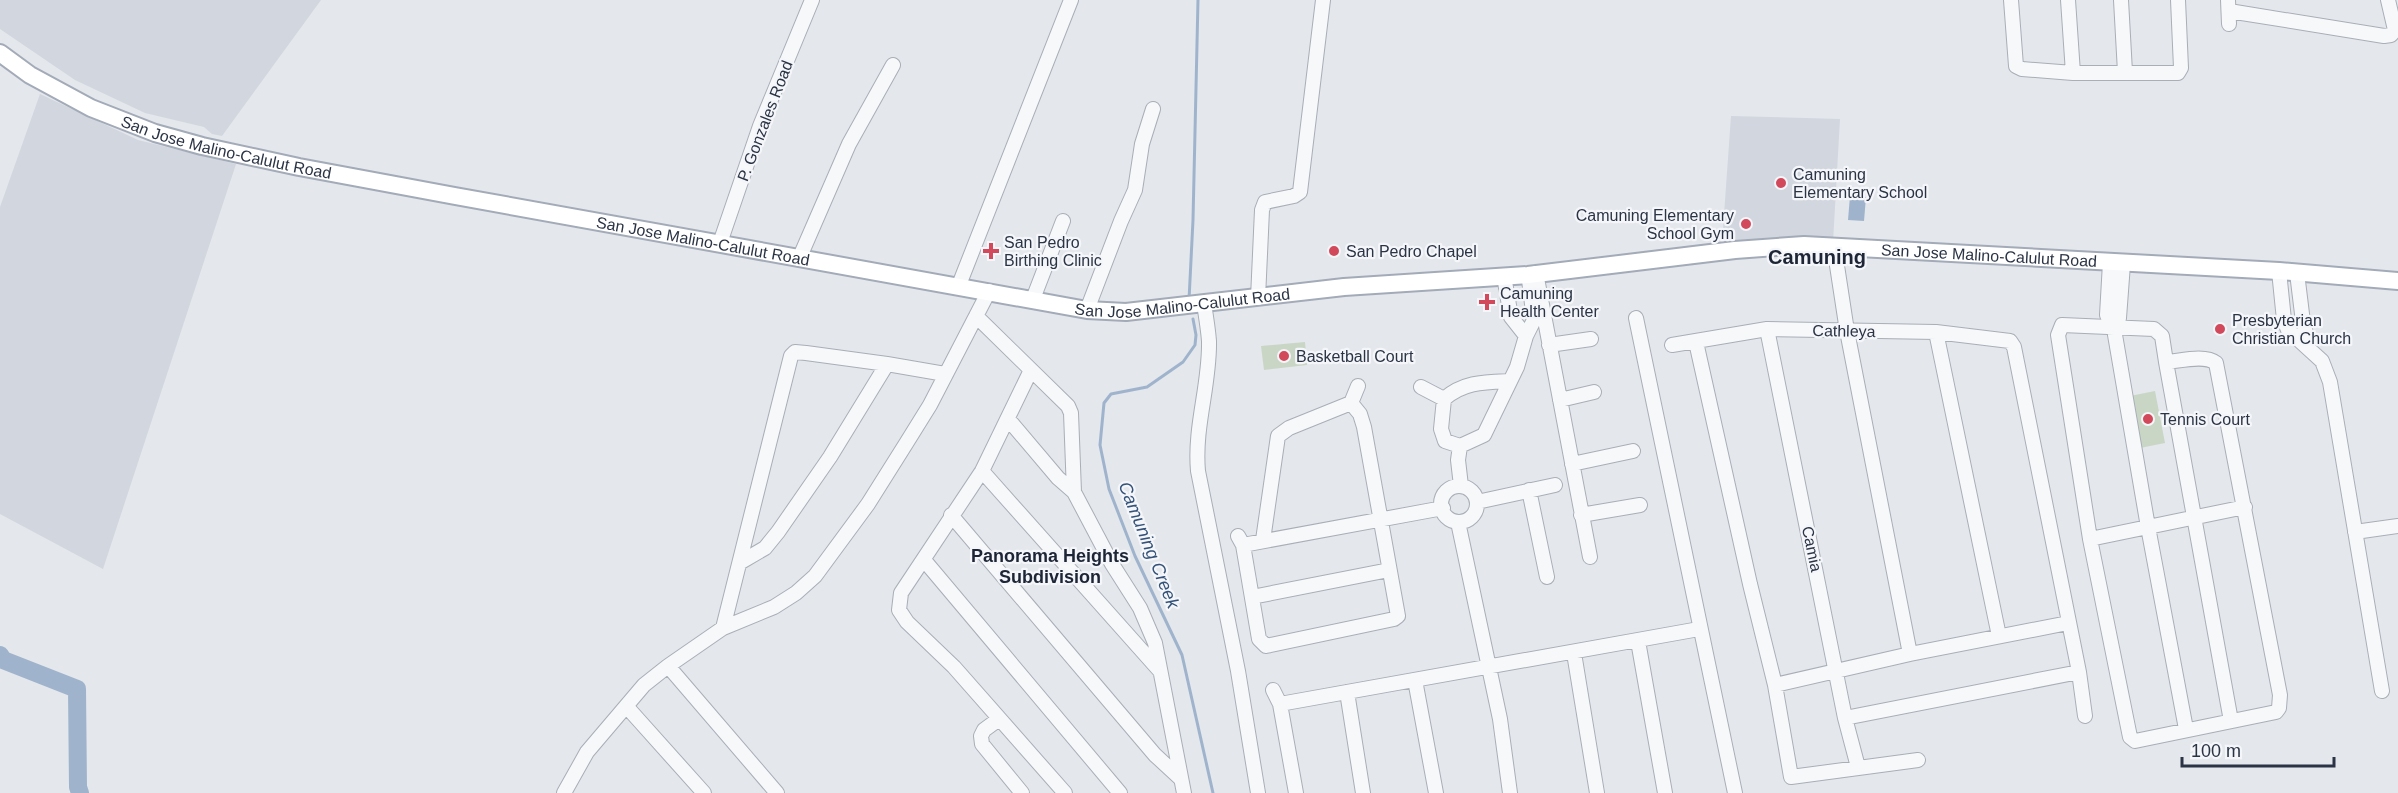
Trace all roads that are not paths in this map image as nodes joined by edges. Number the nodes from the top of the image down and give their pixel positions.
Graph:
1 (812, 0) edge
2 (1071, 0) edge
3 (1323, 0) edge
4 (2012, 0) edge
5 (2068, 0) edge
6 (2121, 0) edge
7 (2178, 0) edge
8 (2388, 0) edge
9 (2229, 12) edge
10 (0, 54) edge
11 (893, 65) dead end
12 (2126, 72) junction
13 (2073, 73) junction
14 (1153, 109) dead end
15 (1063, 221) dead end
16 (720, 243) junction
17 (1834, 246) junction
18 (799, 259) junction
19 (2117, 263) junction
20 (2278, 271) junction
21 (2297, 273) junction
22 (1532, 274) junction
23 (1504, 276) junction
24 (2398, 281) edge
25 (959, 285) junction
26 (989, 291) junction
27 (1258, 298) junction
28 (1033, 299) junction
29 (2301, 300) junction
30 (2282, 302) junction
31 (1204, 304) junction
32 (1087, 310) junction
33 (976, 316) junction
34 (1636, 318) dead end
35 (1767, 329) junction
36 (2114, 329) junction
37 (1847, 331) junction
38 (1936, 332) junction
39 (1526, 336) junction
40 (1591, 339) dead end
41 (1696, 342) junction
42 (1549, 345) junction
43 (1672, 345) dead end
44 (2306, 346) junction
45 (2166, 362) junction
46 (887, 364) junction
47 (1031, 370) junction
48 (945, 374) junction
49 (1509, 381) junction
50 (1358, 386) dead end
51 (1421, 387) dead end
52 (1594, 392) dead end
53 (1444, 399) junction
54 (1560, 400) junction
55 (1352, 403) junction
56 (1008, 419) junction
57 (1460, 446) junction
58 (1633, 451) dead end
59 (1572, 464) junction
60 (982, 471) junction
61 (1555, 485) dead end
62 (1461, 486) junction
63 (1529, 490) junction
64 (1074, 492) junction
65 (1477, 502) junction
66 (1640, 505) dead end
67 (2245, 507) junction
68 (1443, 508) junction
69 (951, 515) junction
70 (1581, 515) junction
71 (2196, 516) junction
72 (1379, 518) junction
73 (1458, 522) junction
74 (2398, 526) edge
75 (2148, 527) junction
76 (2355, 532) junction
77 (2090, 539) junction
78 (1263, 540) junction
79 (1590, 557) dead end
80 (924, 560) junction
81 (741, 562) junction
82 (1389, 570) junction
83 (1547, 577) dead end
84 (1252, 597) junction
85 (2068, 623) junction
86 (723, 628) junction
87 (1699, 629) junction
88 (1999, 636) junction
89 (1638, 641) junction
90 (1574, 653) junction
91 (1910, 654) junction
92 (668, 666) junction
93 (1488, 666) junction
94 (1161, 672) junction
95 (2079, 672) junction
96 (1837, 673) junction
97 (1415, 680) junction
98 (1775, 685) junction
99 (1273, 690) dead end
100 (2382, 691) dead end
101 (1347, 692) junction
102 (1280, 704) junction
103 (627, 707) junction
104 (2085, 716) dead end
105 (1845, 718) junction
106 (999, 719) junction
107 (2231, 721) junction
108 (2186, 729) junction
109 (1917, 760) dead end
110 (1858, 767) junction
111 (1180, 778) junction
112 (564, 793) edge
113 (704, 793) edge
114 (777, 793) edge
115 (1022, 793) edge
116 (1065, 793) edge
117 (1120, 793) edge
118 (1184, 793) edge
119 (1258, 793) edge
120 (1296, 793) edge
121 (1363, 793) edge
122 (1436, 793) edge
123 (1510, 793) edge
124 (1597, 793) edge
125 (1665, 793) edge
126 (1735, 793) edge

1 - 16 street, P. Gonzales Road
2 - 25 street
3 - 27 street
4 - 13 street
5 - 13 street
6 - 12 street
7 - 12 street
8 - 9 street
10 - 16 main road, San Jose Malino-Calulut Road
11 - 18 street
12 - 13 street
14 - 32 street
15 - 28 street
16 - 18 main road, San Jose Malino-Calulut Road
17 - 19 main road, San Jose Malino-Calulut Road
17 - 22 main road, San Jose Malino-Calulut Road
17 - 37 street
18 - 25 main road, San Jose Malino-Calulut Road
19 - 20 main road, San Jose Malino-Calulut Road
19 - 36 street
20 - 21 main road, San Jose Malino-Calulut Road
20 - 30 street
21 - 24 main road, San Jose Malino-Calulut Road
21 - 29 street
22 - 23 main road, San Jose Malino-Calulut Road
22 - 39 street
22 - 42 street
23 - 27 main road, San Jose Malino-Calulut Road
23 - 39 street
25 - 26 main road, San Jose Malino-Calulut Road
26 - 28 main road, San Jose Malino-Calulut Road
26 - 33 street
27 - 31 main road, San Jose Malino-Calulut Road
28 - 32 main road, San Jose Malino-Calulut Road
29 - 30 street
29 - 44 street
30 - 44 street
31 - 32 main road, San Jose Malino-Calulut Road
31 - 119 street
33 - 47 street
33 - 48 street
34 - 87 street
35 - 37 street, Cathleya
35 - 41 street, Cathleya
35 - 96 street, Camia
36 - 45 street
36 - 75 street
36 - 77 street
37 - 38 street, Cathleya
37 - 91 street
38 - 85 street, Cathleya
38 - 88 street
39 - 49 street
40 - 42 street
41 - 43 street, Cathleya
41 - 98 street
42 - 54 street
44 - 76 street
45 - 67 street
45 - 71 street
46 - 48 street
46 - 81 street
46 - 81 street
47 - 56 street
47 - 64 street
48 - 86 street
49 - 53 street
49 - 57 street
50 - 55 street
51 - 53 street
52 - 54 street
53 - 57 street
54 - 59 street
55 - 72 street
55 - 78 street
56 - 60 street
56 - 64 street
57 - 62 street
58 - 59 street
59 - 70 street
60 - 69 street
60 - 94 street
61 - 63 street
62 - 65 street
62 - 68 street
63 - 65 street
63 - 83 street
64 - 94 street
65 - 73 street
66 - 70 street
67 - 71 street
67 - 107 street
68 - 72 street
68 - 73 street
69 - 80 street
69 - 111 street
70 - 79 street
71 - 75 street
71 - 107 street
72 - 78 street
72 - 82 street
73 - 93 street
74 - 76 street
75 - 77 street
75 - 108 street
76 - 100 street
77 - 108 street
78 - 84 street
80 - 106 street
80 - 117 street
81 - 86 street
82 - 84 street
82 - 84 street
85 - 88 street
85 - 95 street
86 - 92 street
87 - 89 street
87 - 126 street
88 - 91 street
89 - 90 street
89 - 125 street
90 - 93 street
90 - 124 street
91 - 96 street
92 - 103 street
92 - 114 street
93 - 97 street
93 - 123 street
94 - 111 street
95 - 104 street
95 - 105 street
96 - 98 street
96 - 105 street, Camia
97 - 101 street
97 - 122 street
98 - 110 street
99 - 102 street
101 - 102 street
101 - 121 street
102 - 120 street
103 - 112 street
103 - 113 street
105 - 110 street, Camia
106 - 115 street
106 - 116 street
107 - 108 street
109 - 110 street
111 - 118 street

